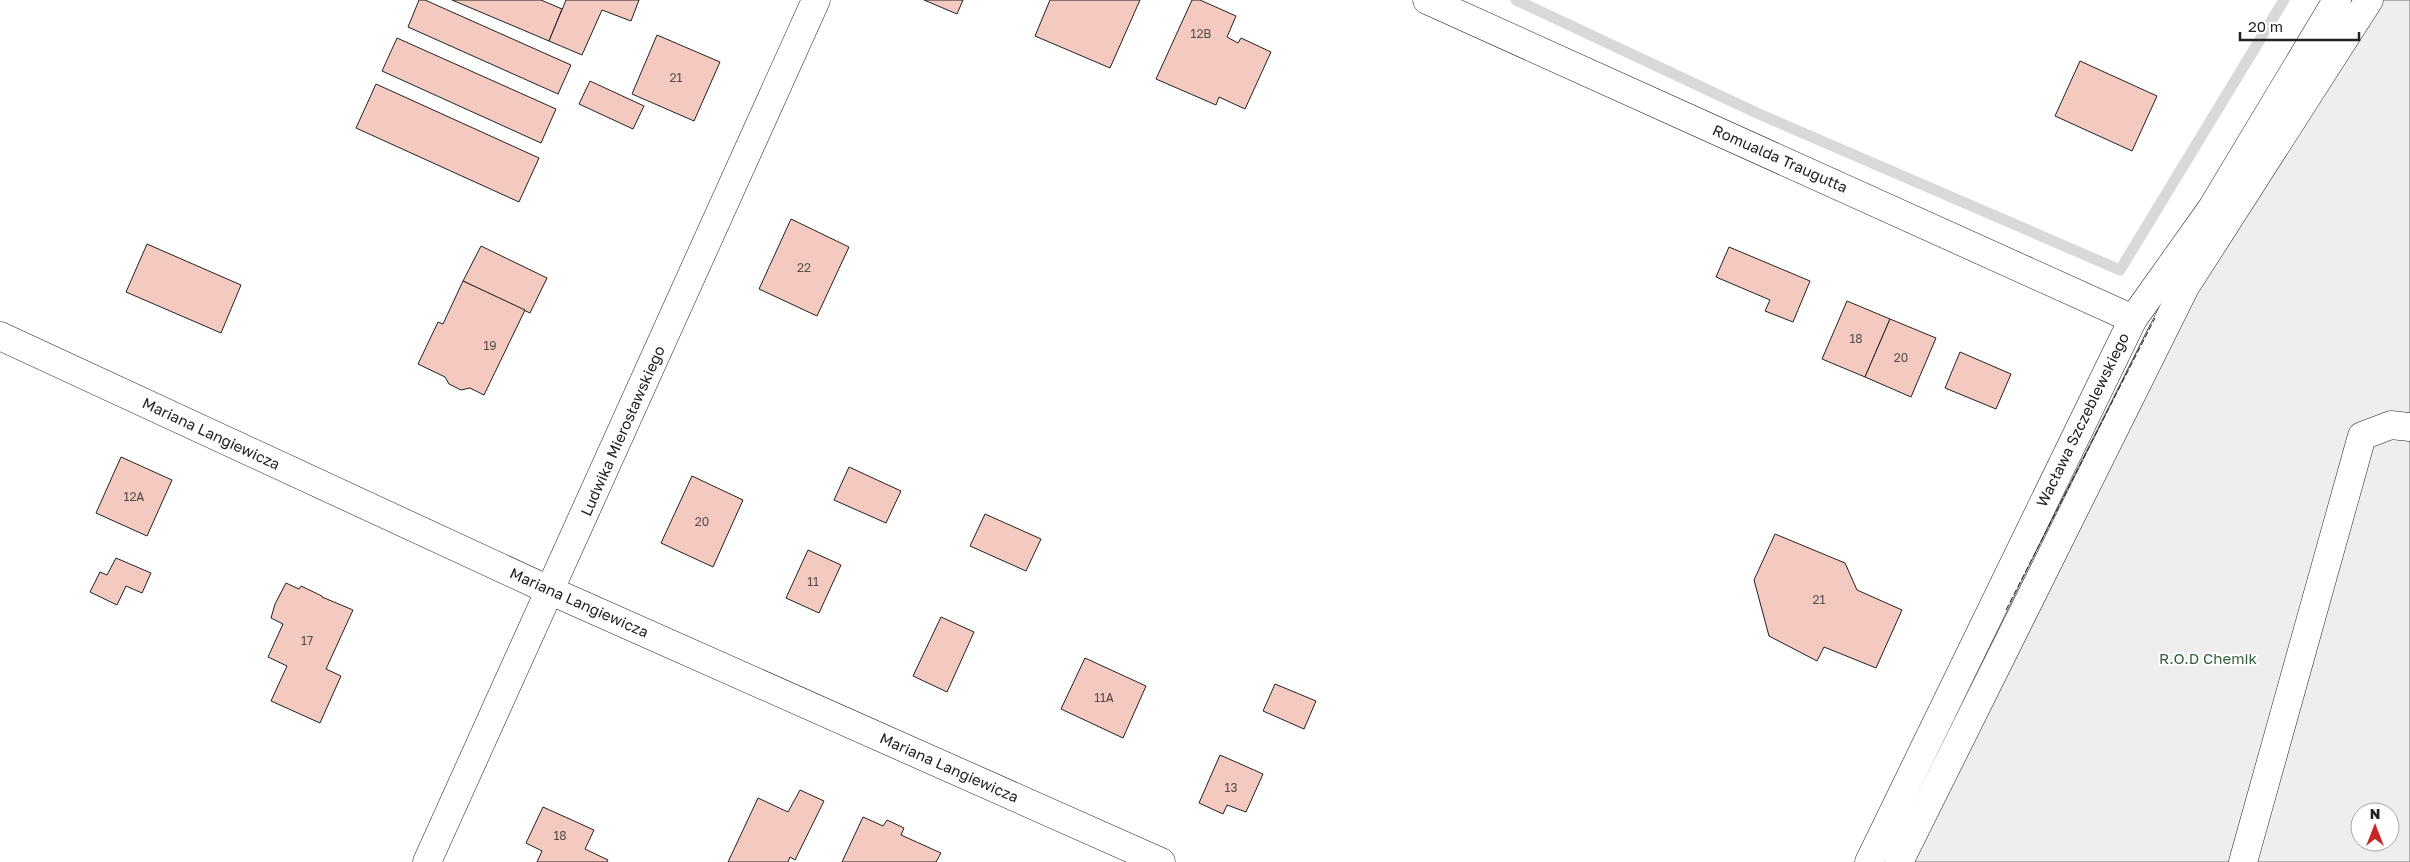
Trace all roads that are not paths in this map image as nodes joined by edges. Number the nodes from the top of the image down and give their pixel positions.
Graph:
1 (816, 0) edge
2 (1427, 0) edge
3 (2337, 0) edge
4 (2369, 0) edge
5 (2133, 319) junction
6 (0, 336) edge
7 (2410, 427) edge
8 (551, 591) junction
9 (1910, 857) edge
10 (427, 862) edge
11 (1161, 862) edge
12 (1868, 862) edge
13 (2243, 862) edge

1 - 8 street, Ludwika Mierosławskiego
2 - 5 street, Romualda Traugutta
3 - 5 street, Wacława Szczeblewskiego
4 - 9 street
5 - 12 street, Wacława Szczeblewskiego
6 - 8 street, Mariana Langiewicza
7 - 13 street
8 - 10 street, Ludwika Mierosławskiego
8 - 11 street, Mariana Langiewicza

